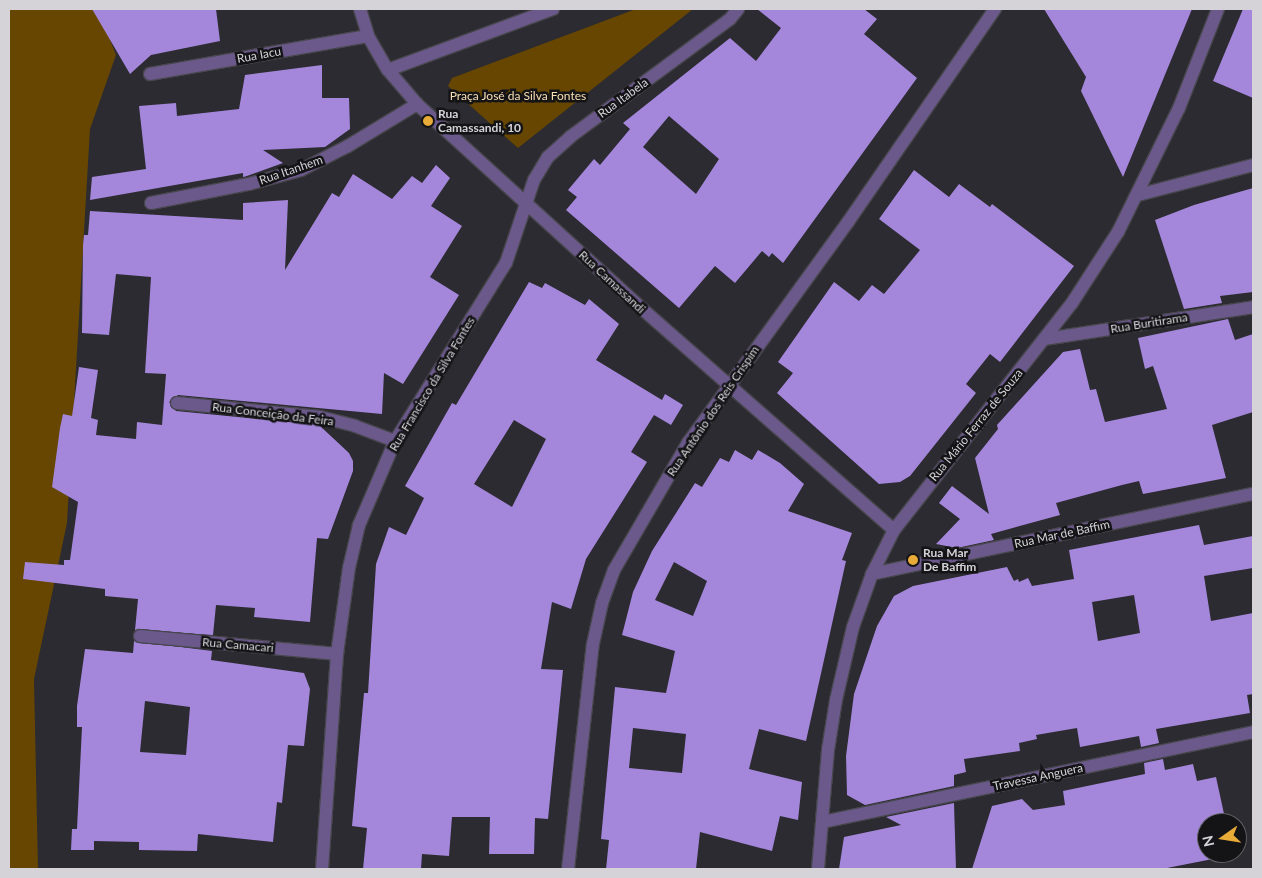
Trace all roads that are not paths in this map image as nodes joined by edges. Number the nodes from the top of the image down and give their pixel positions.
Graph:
1 (360, 9) edge
2 (553, 9) edge
3 (738, 9) edge
4 (995, 9) edge
5 (1218, 9) edge
6 (368, 36) junction
7 (388, 70) junction
8 (150, 74) dead end
9 (417, 104) junction
10 (1253, 165) edge
11 (1138, 195) junction
12 (526, 202) junction
13 (151, 203) dead end
14 (1253, 307) edge
15 (1044, 339) junction
16 (729, 385) junction
17 (177, 403) dead end
18 (395, 441) junction
19 (1253, 494) edge
20 (894, 530) junction
21 (872, 574) junction
22 (140, 636) dead end
23 (337, 654) junction
24 (1253, 732) edge
25 (822, 822) junction
26 (322, 869) edge
27 (568, 869) edge
28 (818, 869) edge

1 - 6 street, Rua Camassandi
2 - 7 street
3 - 12 street, Rua Itabela
4 - 16 street, Rua Antônio dos Reis Crispim
5 - 11 street, Rua Mário Ferraz de Souza
6 - 7 street, Rua Camassandi
6 - 8 street, Rua Iacu
7 - 9 street, Rua Camassandi
9 - 12 street, Rua Camassandi
9 - 13 street, Rua Itanhem
10 - 11 street
11 - 15 street, Rua Mário Ferraz de Souza
12 - 16 street, Rua Camassandi
12 - 18 street, Rua Francisco da Silva Fontes
14 - 15 street, Rua Buritirama
15 - 20 street, Rua Mário Ferraz de Souza
16 - 20 street, Rua Camassandi
16 - 27 street, Rua Antônio dos Reis Crispim
17 - 18 street, Rua Conceição da Feira
18 - 23 street, Rua Francisco da Silva Fontes
19 - 21 street, Rua Mar de Baffim
20 - 21 street, Rua Mário Ferraz de Souza
21 - 25 street, Rua Mário Ferraz de Souza
22 - 23 street, Rua Camacari
23 - 26 street, Rua Francisco da Silva Fontes
24 - 25 street, Travessa Anguera
25 - 28 street, Rua Mário Ferraz de Souza

